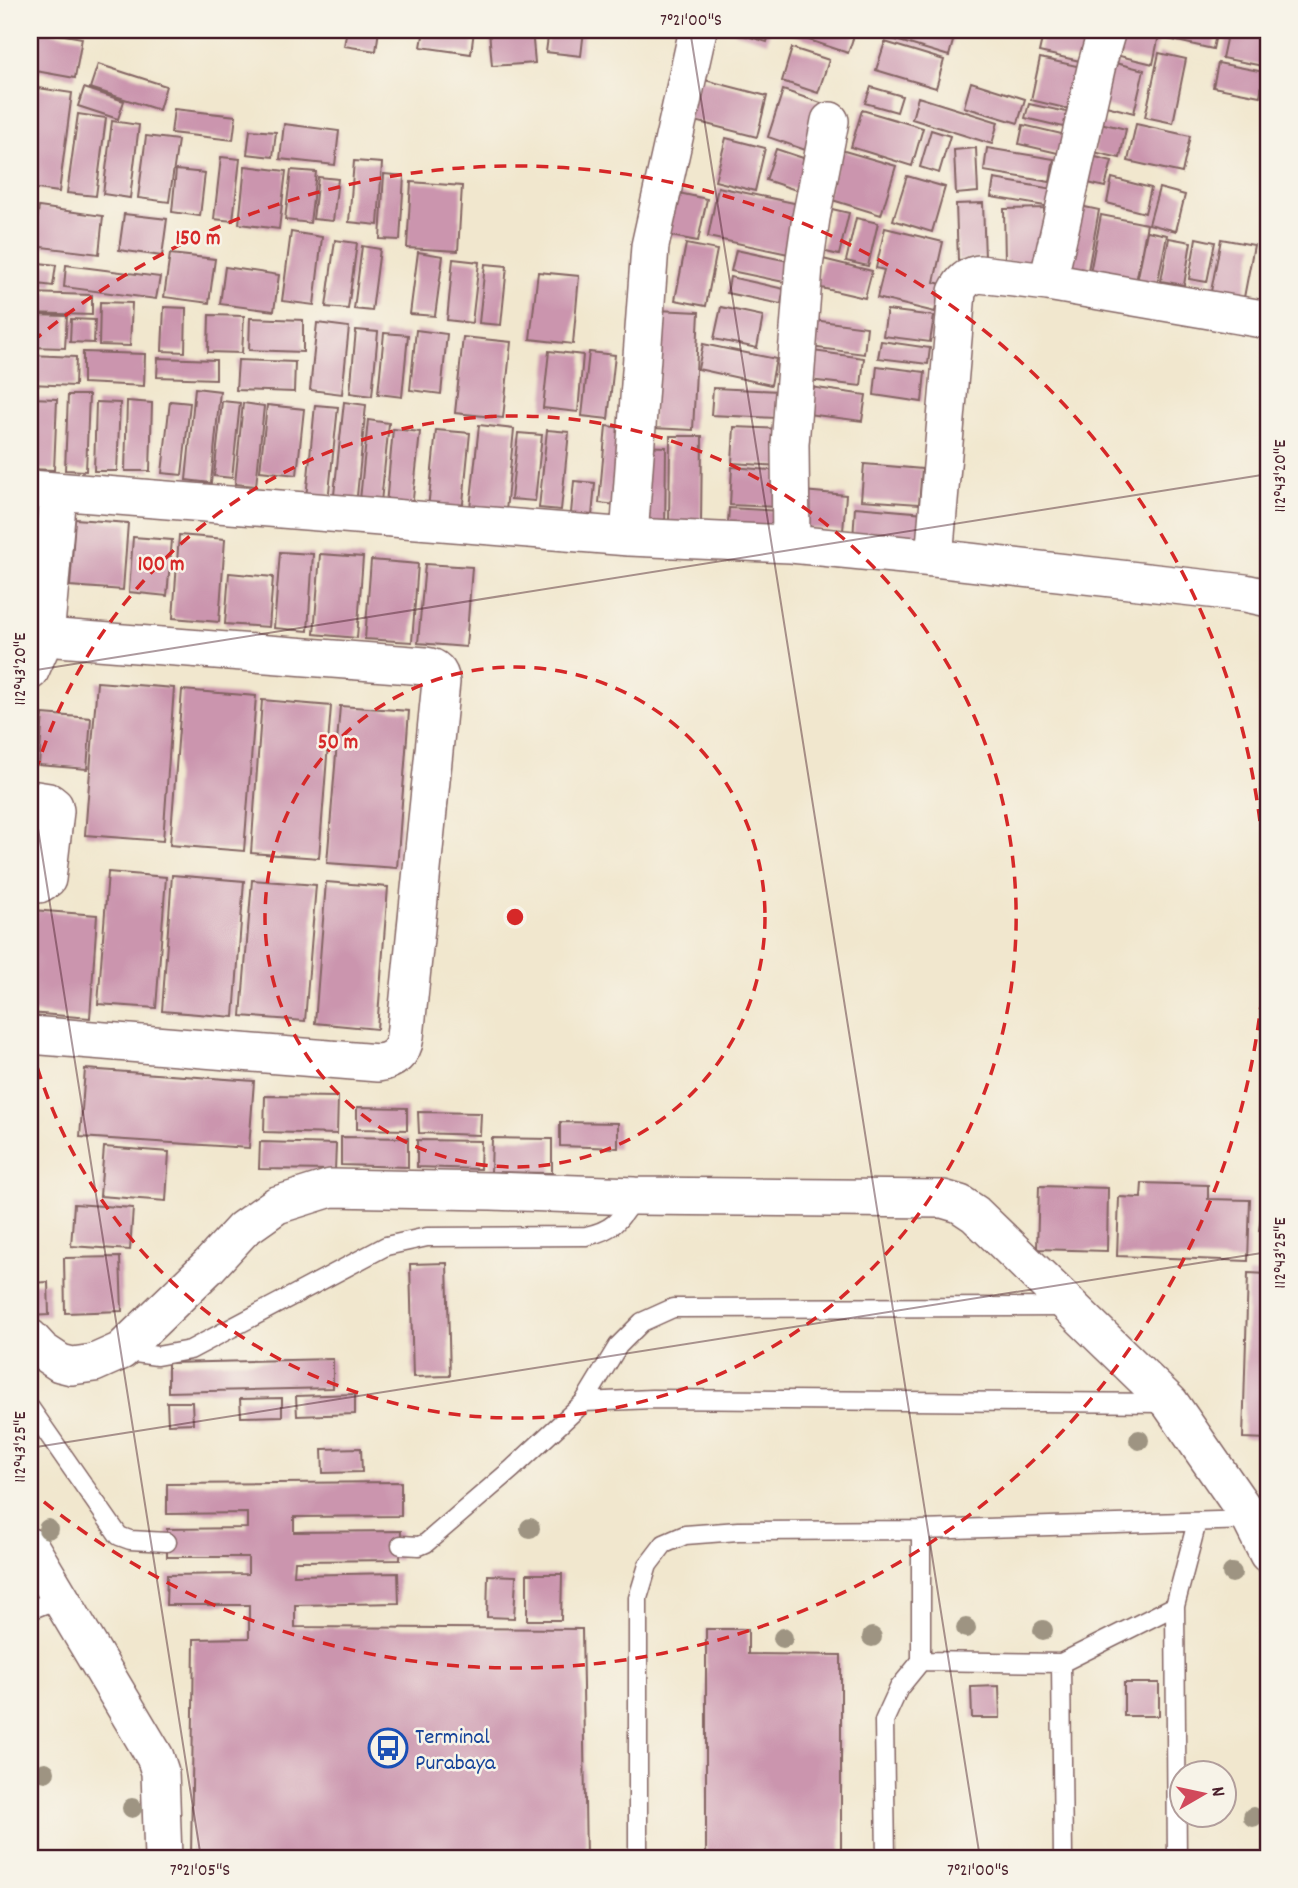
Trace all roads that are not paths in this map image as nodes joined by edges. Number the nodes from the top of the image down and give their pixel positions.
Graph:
1 (698, 30) edge
2 (1107, 30) edge
3 (830, 121) dead end
4 (1048, 282) junction
5 (1268, 320) edge
6 (43, 497) edge
7 (629, 537) junction
8 (790, 544) junction
9 (934, 558) junction
10 (1268, 598) edge
11 (45, 637) junction
12 (30, 671) edge
13 (30, 799) edge
14 (30, 882) edge
15 (30, 1035) edge
16 (635, 1196) junction
17 (1072, 1307) junction
18 (30, 1338) edge
19 (121, 1351) junction
20 (584, 1402) junction
21 (1170, 1403) junction
22 (30, 1408) edge
23 (1251, 1520) junction
24 (1197, 1522) junction
25 (921, 1530) junction
26 (167, 1542) dead end
27 (401, 1545) dead end
28 (30, 1547) edge
29 (1268, 1554) edge
30 (45, 1604) edge
31 (1175, 1606) junction
32 (921, 1661) junction
33 (1061, 1663) junction
34 (163, 1858) edge
35 (638, 1858) edge
36 (886, 1858) edge
37 (1063, 1858) edge
38 (1178, 1858) edge

1 - 7 street
2 - 4 street
3 - 8 street
4 - 5 street
4 - 9 street
6 - 7 street
6 - 11 street
7 - 8 street
8 - 9 street
9 - 10 street
11 - 12 street
11 - 15 street
13 - 14 street
16 - 17 street
16 - 19 lane
16 - 19 street
17 - 20 lane
17 - 21 street
18 - 19 street
20 - 21 lane
20 - 27 lane
21 - 23 street
22 - 26 lane
23 - 24 lane
23 - 29 street
24 - 25 lane
24 - 31 lane
25 - 32 lane
25 - 35 lane
28 - 30 street
30 - 34 street
31 - 33 lane
31 - 38 lane
32 - 33 lane
32 - 36 lane
33 - 37 lane

